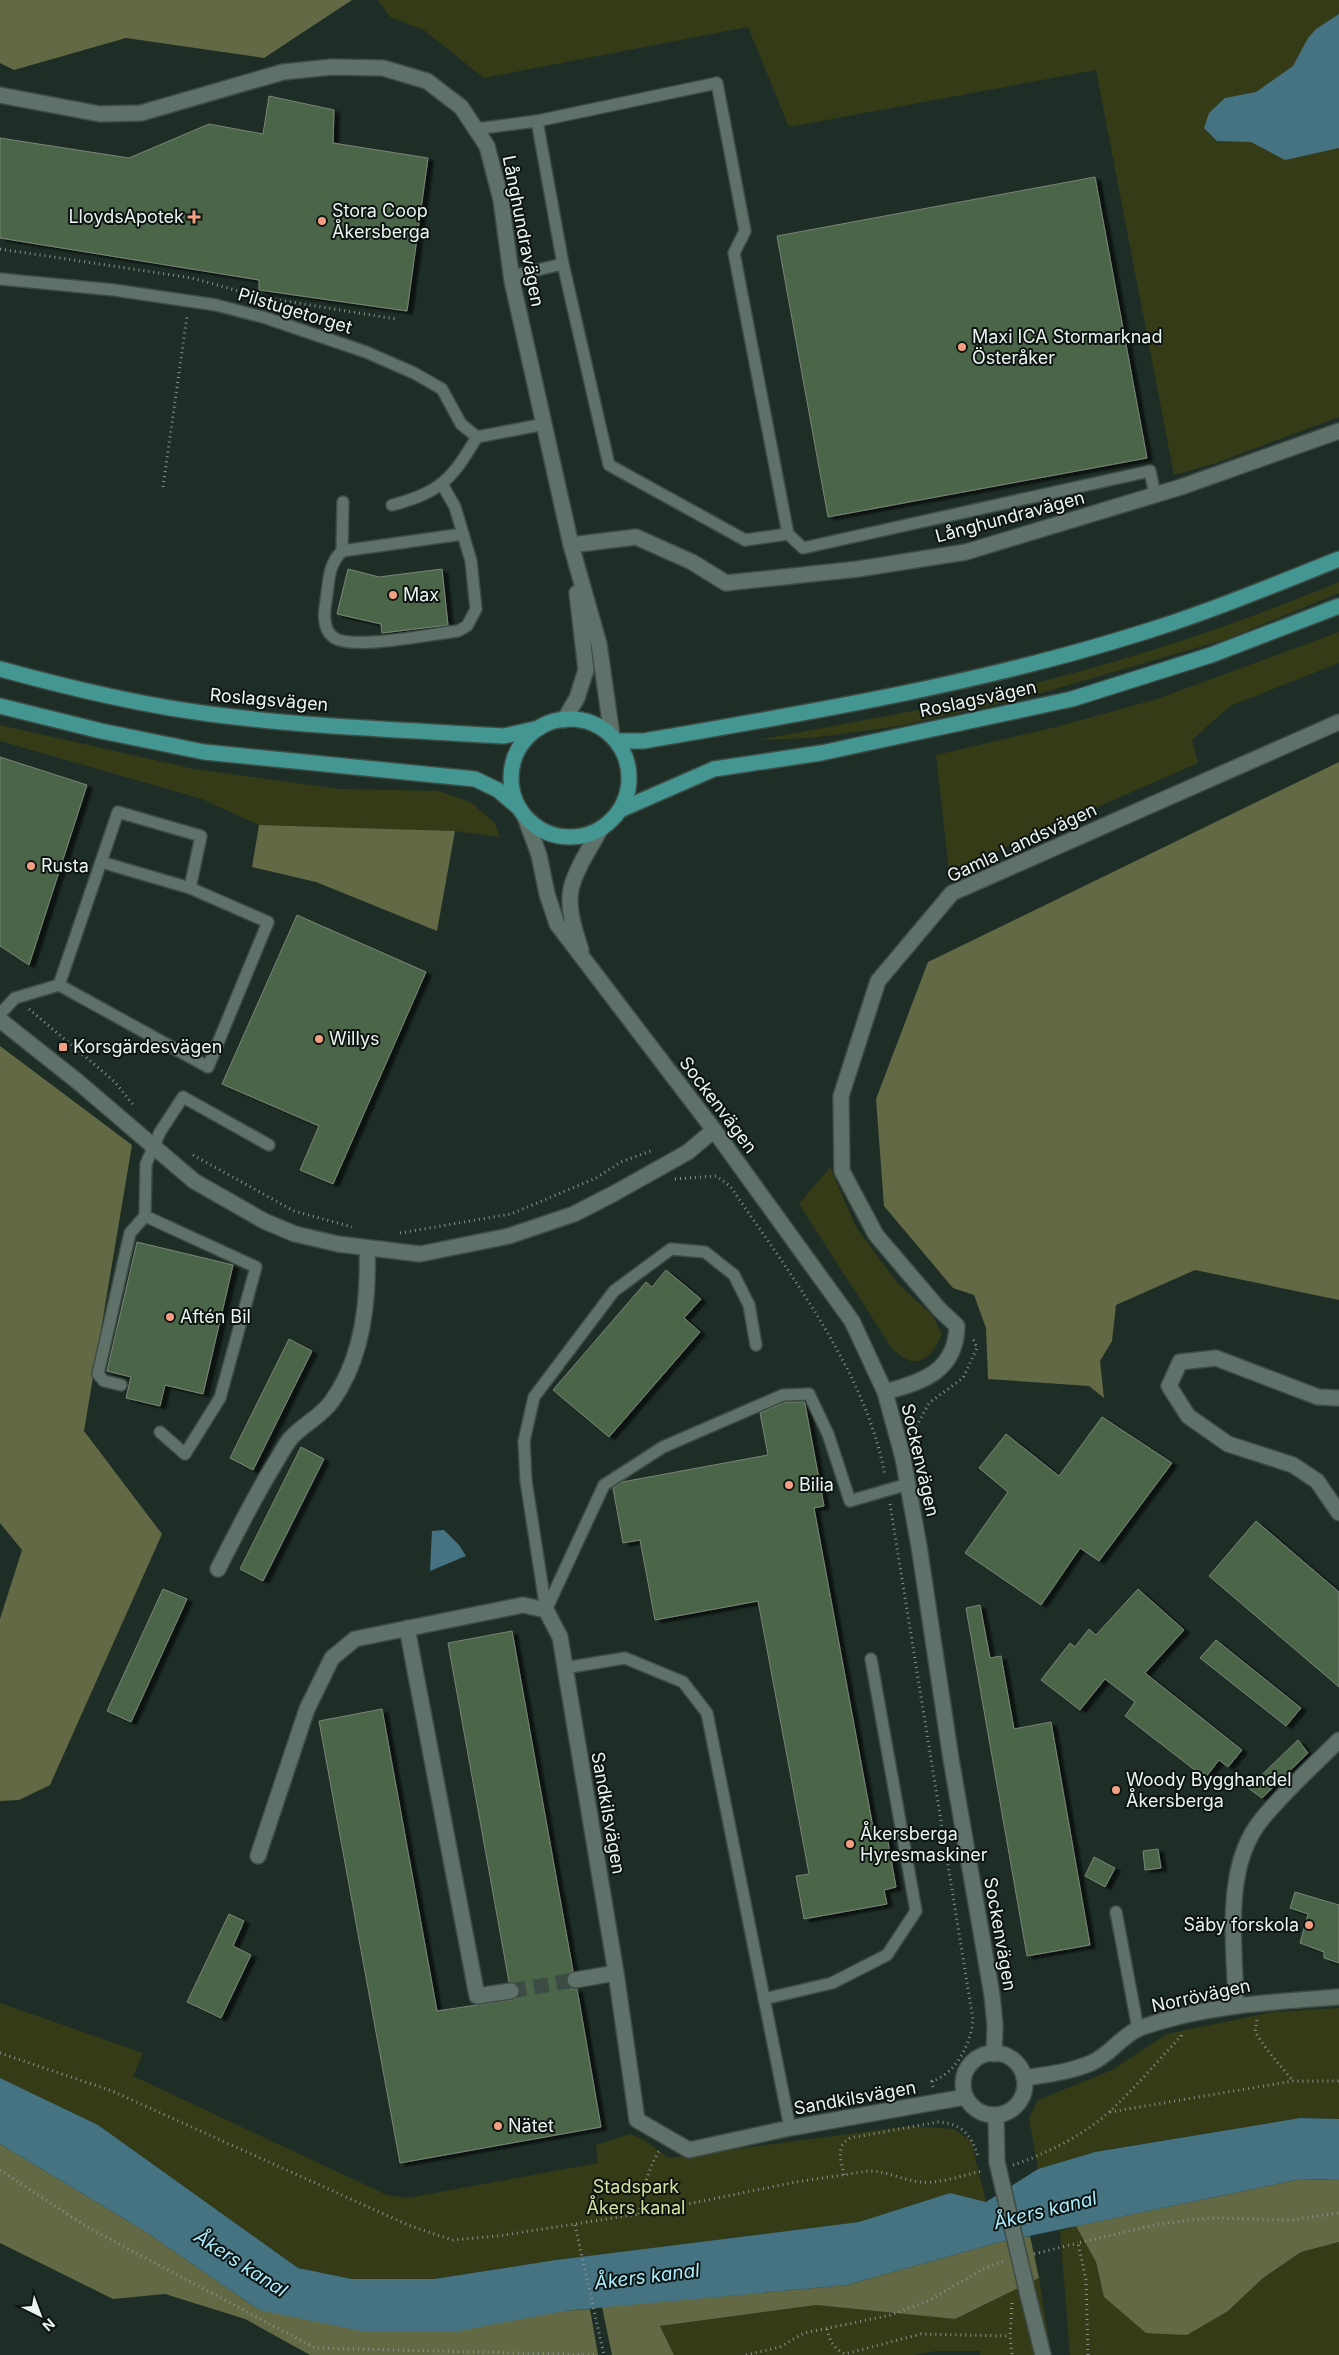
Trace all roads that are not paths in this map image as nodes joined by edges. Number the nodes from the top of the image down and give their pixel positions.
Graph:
1 (0, 95) edge
2 (537, 121) junction
3 (476, 129) junction
4 (563, 264) junction
5 (511, 276) junction
6 (0, 279) edge
7 (545, 424) junction
8 (1339, 431) edge
9 (477, 436) junction
10 (442, 484) junction
11 (1155, 495) junction
12 (342, 502) dead end
13 (392, 505) dead end
14 (463, 534) junction
15 (788, 534) junction
16 (571, 545) junction
17 (342, 551) junction
18 (1339, 559) edge
19 (1339, 606) edge
20 (0, 668) edge
21 (0, 706) edge
22 (564, 720) junction
23 (1339, 722) edge
24 (539, 728) junction
25 (615, 739) junction
26 (620, 810) junction
27 (522, 812) junction
28 (600, 830) junction
29 (101, 862) junction
30 (190, 888) junction
31 (585, 963) junction
32 (59, 984) junction
33 (0, 1014) edge
34 (0, 1020) edge
35 (714, 1130) junction
36 (269, 1145) dead end
37 (153, 1146) junction
38 (145, 1216) junction
39 (367, 1248) junction
40 (756, 1345) dead end
41 (121, 1385) dead end
42 (885, 1392) junction
43 (1339, 1398) edge
44 (160, 1432) dead end
45 (908, 1484) junction
46 (1339, 1513) edge
47 (218, 1569) dead end
48 (546, 1610) junction
49 (408, 1628) junction
50 (871, 1659) dead end
51 (564, 1668) junction
52 (1339, 1740) edge
53 (258, 1856) dead end
54 (1116, 1912) dead end
55 (616, 1973) junction
56 (575, 1980) tunnel mouth
57 (511, 1991) tunnel mouth
58 (1339, 1997) edge
59 (764, 1999) junction
60 (1236, 2005) junction
61 (1138, 2029) junction
62 (994, 2054) junction
63 (1024, 2078) junction
64 (965, 2097) junction
65 (996, 2115) junction
66 (790, 2128) junction
67 (1043, 2355) edge

1 - 3 street, Långhundravägen
2 - 3 lane
2 - 4 lane
2 - 15 lane
3 - 5 street, Långhundravägen
4 - 5 lane
4 - 15 lane
5 - 7 street, Långhundravägen
6 - 9 lane, Pilstugetorget
7 - 9 lane
7 - 16 street, Långhundravägen
8 - 11 street, Långhundravägen
9 - 10 lane
10 - 13 lane
10 - 14 lane
11 - 15 lane
11 - 16 street, Långhundravägen
12 - 17 lane
14 - 17 lane
14 - 17 lane
16 - 22 street, Långhundravägen
16 - 25 street, Långhundravägen
18 - 25 main road, Roslagsvägen
19 - 26 main road, Roslagsvägen
20 - 24 main road, Roslagsvägen
21 - 27 main road
22 - 24 main road
22 - 25 main road
23 - 42 street, Gamla Landsvägen
24 - 27 main road
25 - 26 main road
26 - 28 main road
27 - 28 main road
27 - 31 street, Sockenvägen
28 - 31 street, Sockenvägen
29 - 30 lane
29 - 30 lane
29 - 32 lane
30 - 32 lane
31 - 35 street, Sockenvägen
32 - 33 lane
34 - 37 street
35 - 39 street
35 - 42 street, Sockenvägen
36 - 37 lane
37 - 38 lane
37 - 39 street
38 - 41 lane
38 - 44 lane
39 - 47 street
40 - 48 lane
42 - 45 street, Sockenvägen
43 - 46 street
45 - 48 lane
45 - 62 street, Sockenvägen
48 - 49 street
48 - 51 street, Sandkilsvägen
49 - 53 street
49 - 57 street
50 - 59 lane
51 - 55 street, Sandkilsvägen
51 - 59 lane
52 - 60 street
54 - 61 lane
55 - 56 street
55 - 66 street, Sandkilsvägen
58 - 60 street, Norrövägen
59 - 66 lane
60 - 61 street, Norrövägen
61 - 63 street, Norrövägen
62 - 63 street
62 - 64 street
63 - 65 street
64 - 65 street
64 - 66 street, Sandkilsvägen
65 - 67 street, bridge

